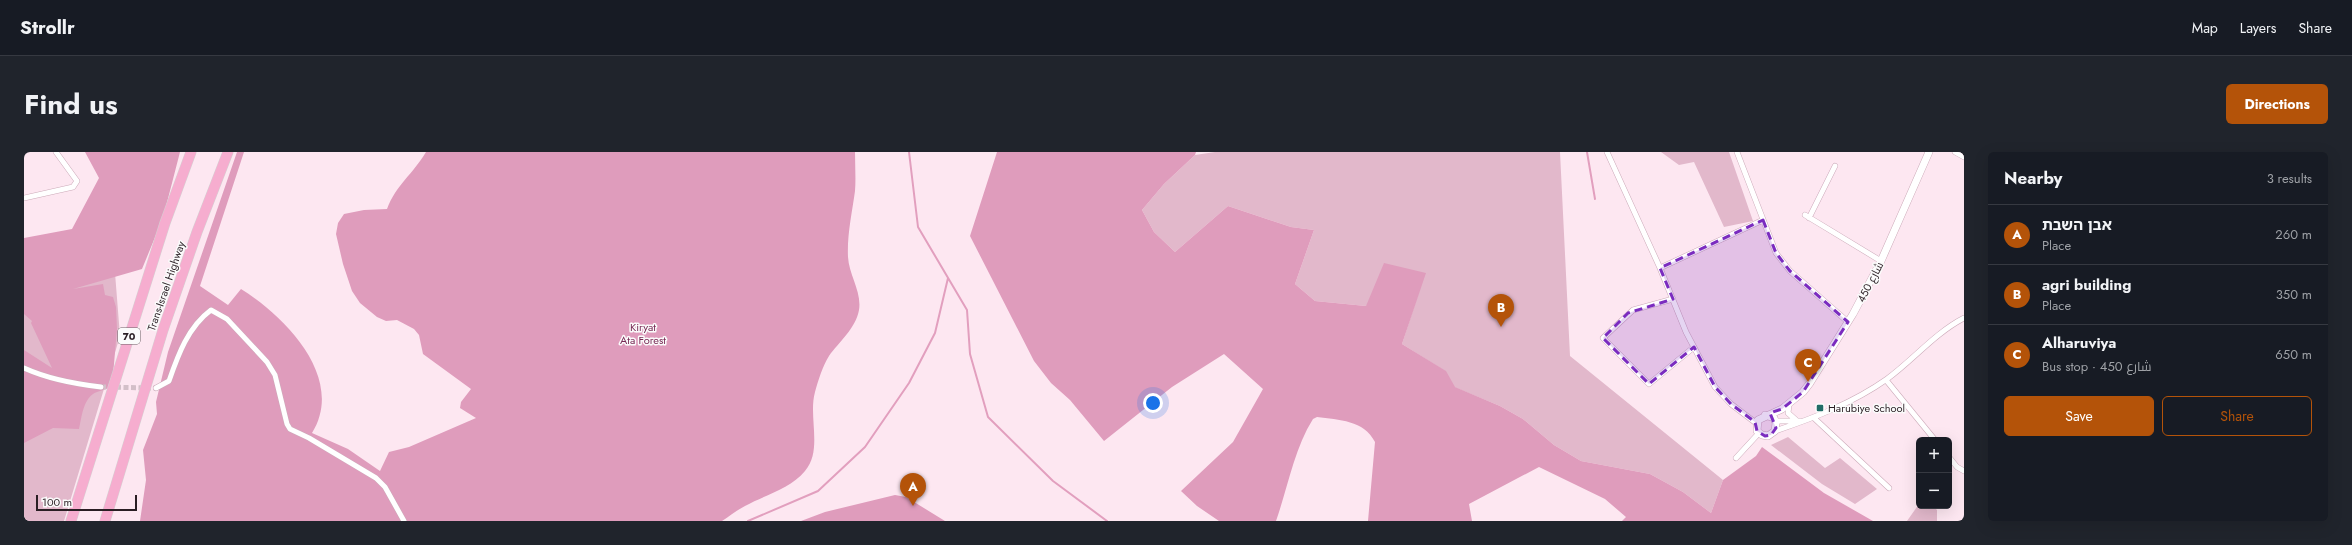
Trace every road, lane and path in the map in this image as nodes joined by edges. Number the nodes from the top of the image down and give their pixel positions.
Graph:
1 (56, 152) edge
2 (191, 152) edge
3 (228, 152) edge
4 (1607, 152) edge
5 (1737, 152) edge
6 (1929, 152) edge
7 (1955, 152) edge
8 (1964, 157) edge
9 (1835, 166) dead end
10 (24, 198) edge
11 (1763, 220) junction
12 (1881, 261) junction
13 (1660, 268) junction
14 (1673, 299) junction
15 (1964, 318) edge
16 (1848, 322) junction
17 (1694, 347) junction
18 (24, 368) edge
19 (1886, 380) junction
20 (102, 387) tunnel mouth
21 (156, 388) tunnel mouth
22 (1791, 403) junction
23 (1765, 415) junction
24 (1814, 418) junction
25 (1776, 421) junction
26 (1797, 421) junction
27 (1804, 421) junction
28 (1756, 423) junction
29 (1775, 431) junction
30 (1759, 433) junction
31 (1933, 437) edge
32 (1736, 458) dead end
33 (1952, 461) edge
34 (1964, 471) edge
35 (1888, 488) dead end
36 (71, 521) edge
37 (105, 521) edge
38 (404, 521) edge

1 - 10 street
2 - 36 highway, Trans-Israel Highway / 70
3 - 37 highway, Trans-Israel Highway
4 - 13 street
5 - 11 street
6 - 12 street, شارع 450
7 - 8 street
9 - 12 street
11 - 13 street
11 - 16 street
12 - 16 street, شارع 450
13 - 14 street
14 - 17 street
14 - 17 street
15 - 19 street
16 - 22 street, شارع 450
17 - 28 street
18 - 20 street
19 - 24 street
19 - 31 street
21 - 38 street
22 - 23 street, شارع 450
22 - 25 street, شارع 450
22 - 26 street
23 - 25 street
23 - 28 street
24 - 27 street
24 - 35 street
25 - 26 street
25 - 29 street
26 - 27 street
27 - 29 street
28 - 30 street
29 - 30 street
30 - 32 street
33 - 34 street

